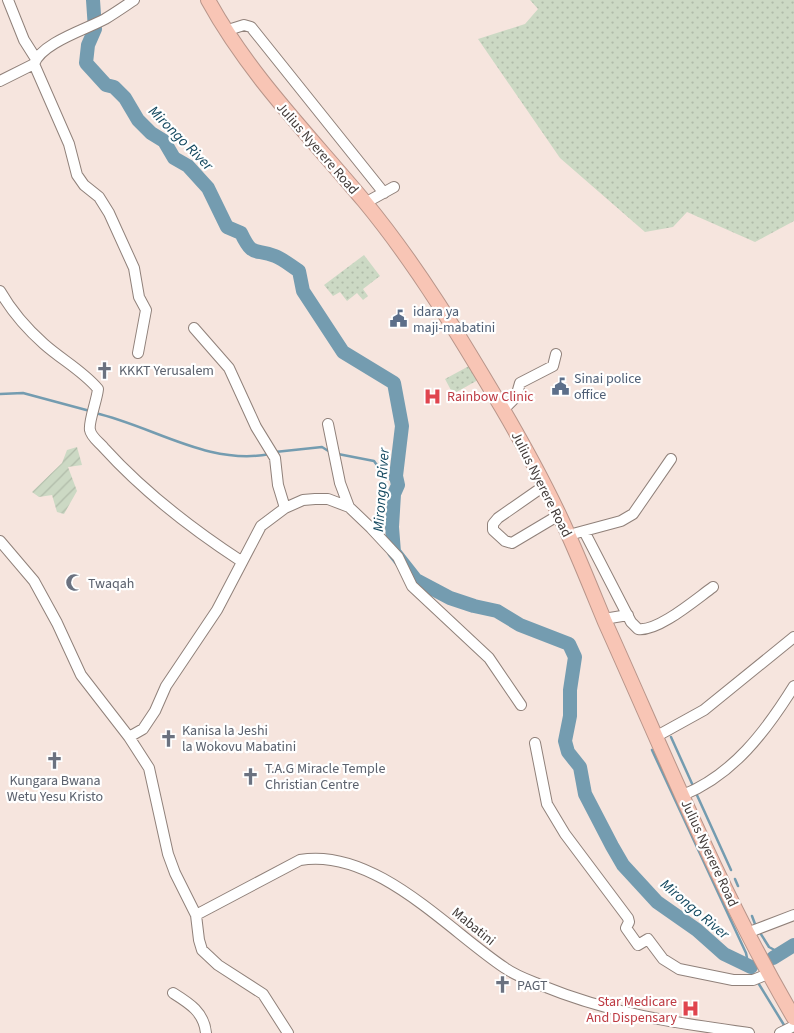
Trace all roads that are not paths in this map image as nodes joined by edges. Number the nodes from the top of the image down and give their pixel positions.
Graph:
1 (8, 0) edge
2 (134, 0) edge
3 (208, 0) edge
4 (225, 31) junction
5 (35, 62) junction
6 (0, 81) edge
7 (365, 203) junction
8 (0, 291) edge
9 (194, 328) dead end
10 (138, 353) dead end
11 (556, 354) dead end
12 (503, 410) junction
13 (328, 424) dead end
14 (670, 459) dead end
15 (544, 486) junction
16 (285, 508) junction
17 (349, 508) junction
18 (559, 515) junction
19 (584, 531) junction
20 (569, 535) junction
21 (0, 541) edge
22 (241, 561) junction
23 (713, 587) dead end
24 (628, 615) junction
25 (604, 620) junction
26 (794, 637) edge
27 (794, 686) edge
28 (521, 705) dead end
29 (657, 736) junction
30 (129, 737) junction
31 (535, 743) dead end
32 (691, 792) junction
33 (196, 915) junction
34 (794, 915) edge
35 (747, 933) junction
36 (760, 977) junction
37 (173, 993) dead end
38 (794, 1018) edge
39 (794, 1026) edge
40 (206, 1033) edge
41 (288, 1033) edge
42 (749, 1033) edge
43 (780, 1033) edge

1 - 5 street
2 - 5 street
3 - 4 highway, Julius Nyerere Road
4 - 7 highway, Julius Nyerere Road
4 - 7 street
5 - 6 street
5 - 10 street
7 - 12 highway, Julius Nyerere Road
8 - 22 street
9 - 16 street
11 - 12 street
12 - 15 highway, Julius Nyerere Road
13 - 17 street
14 - 19 street
15 - 18 highway, Julius Nyerere Road
15 - 18 street
16 - 17 street
16 - 22 street
17 - 28 street
18 - 20 highway, Julius Nyerere Road
19 - 20 street
19 - 24 street
20 - 25 highway, Julius Nyerere Road
21 - 30 street
22 - 30 street
23 - 24 street
24 - 25 street
25 - 29 highway, Julius Nyerere Road
26 - 29 street
27 - 32 street
29 - 32 highway, Julius Nyerere Road
30 - 33 street
31 - 36 street
32 - 35 highway, Julius Nyerere Road
33 - 41 street
33 - 42 street, Mabatini
34 - 35 street
35 - 36 highway, Julius Nyerere Road
36 - 38 highway, Julius Nyerere Road
37 - 40 street
39 - 43 street

